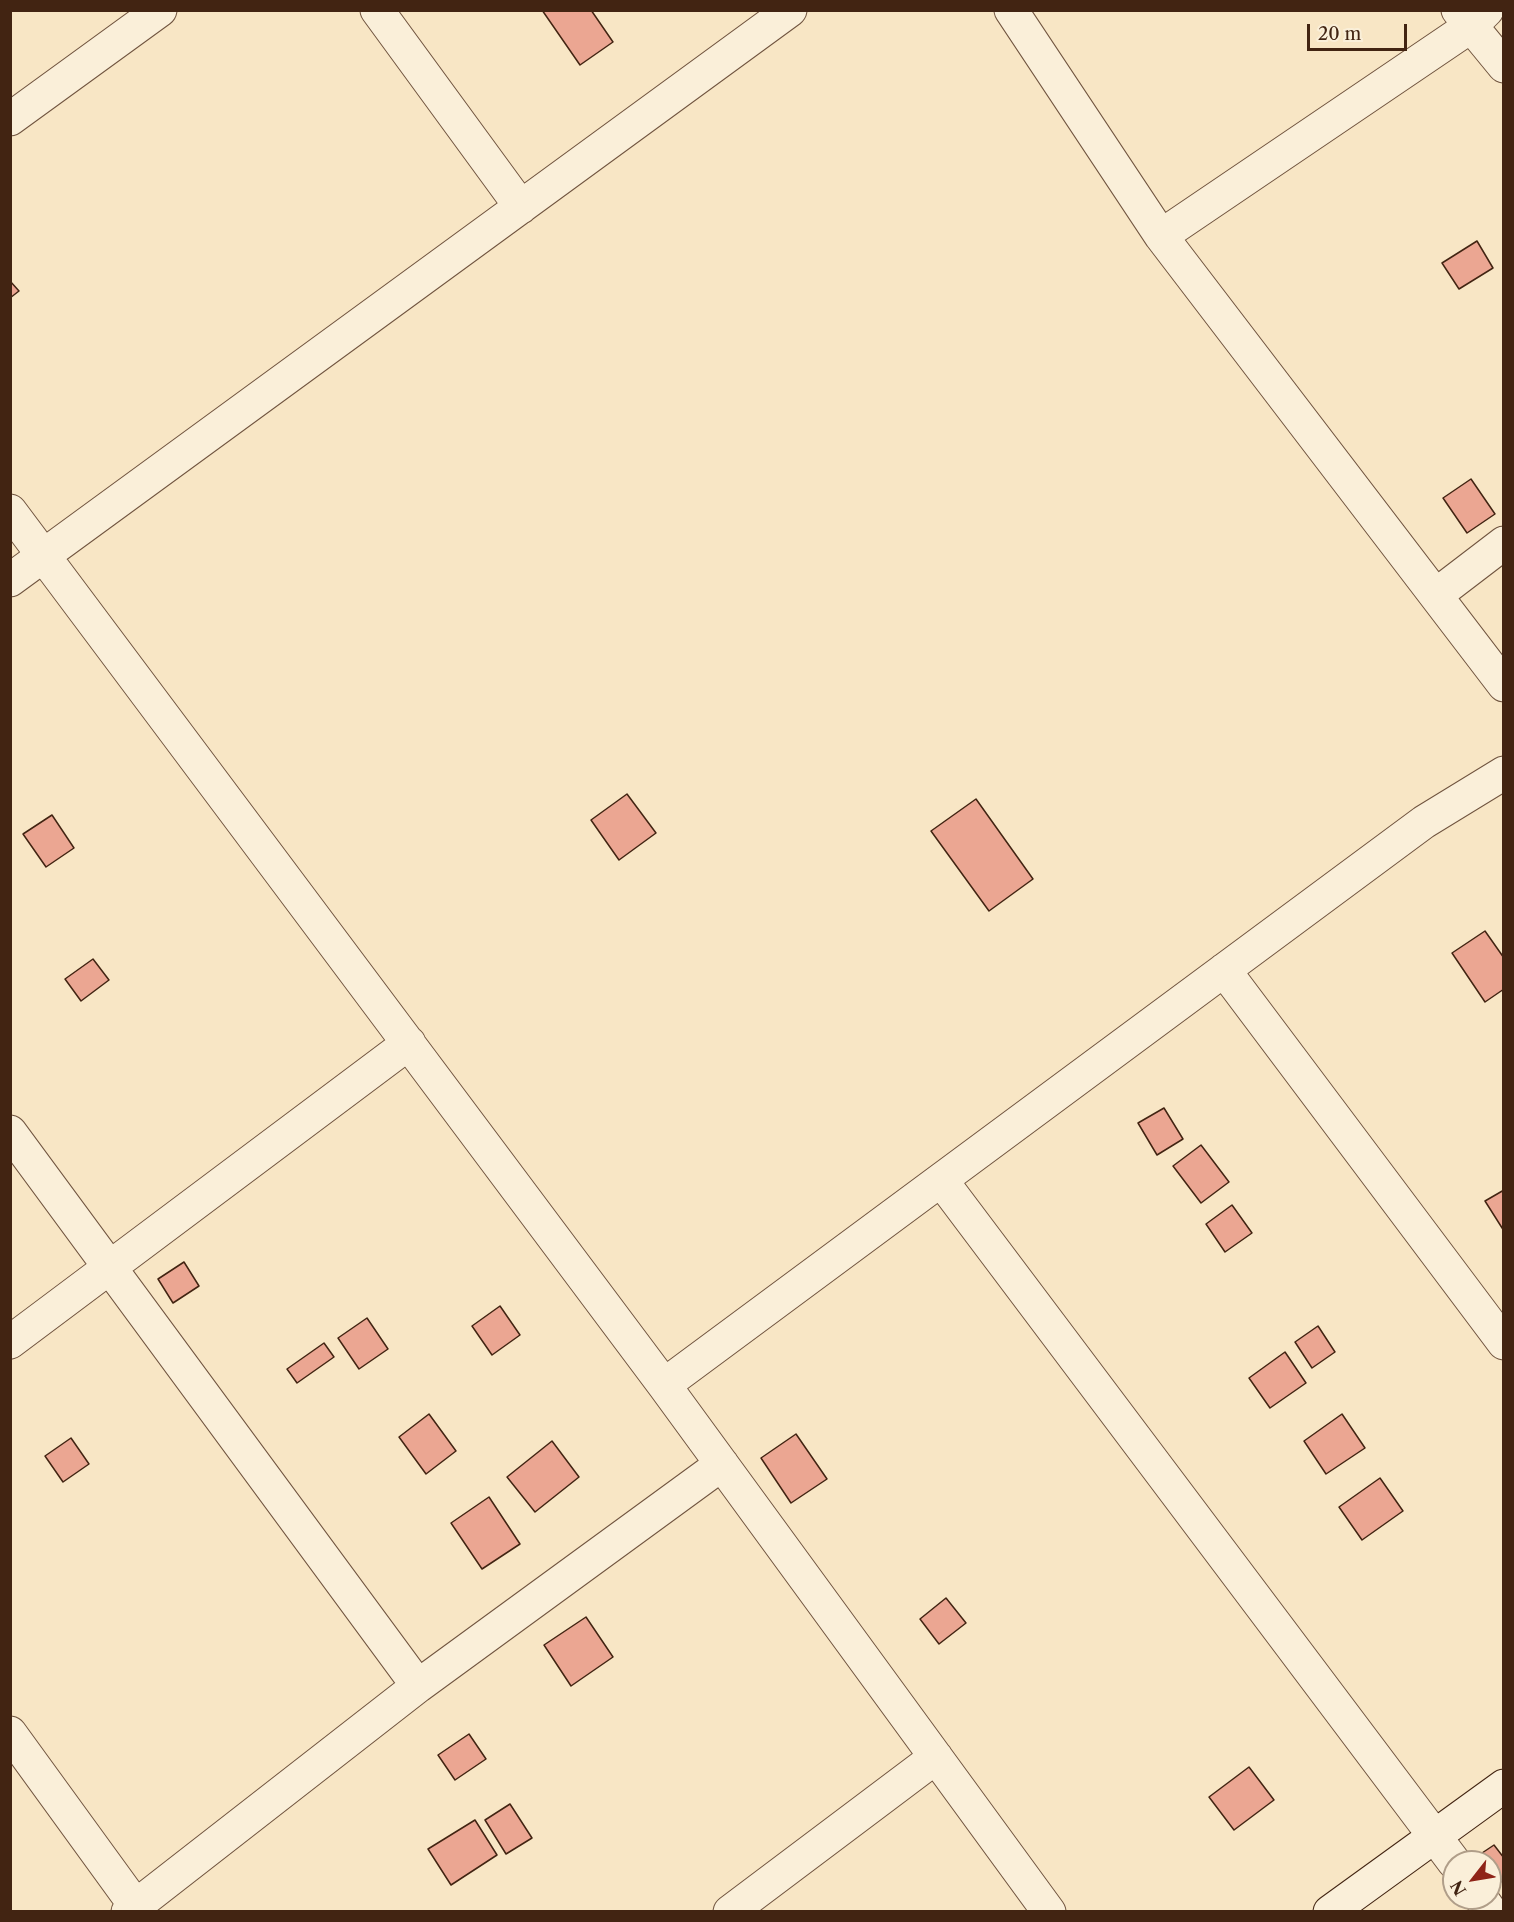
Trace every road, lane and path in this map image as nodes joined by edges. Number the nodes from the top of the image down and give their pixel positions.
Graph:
1 (160, 10) edge
2 (377, 10) edge
3 (790, 10) edge
4 (1011, 10) edge
5 (1472, 16) edge
6 (1503, 66) edge
7 (10, 119) edge
8 (521, 207) junction
9 (1161, 236) junction
10 (10, 512) edge
11 (1503, 543) edge
12 (44, 555) junction
13 (10, 580) edge
14 (1436, 595) junction
15 (1503, 685) edge
16 (1503, 773) edge
17 (1224, 970) junction
18 (409, 1043) junction
19 (10, 1132) edge
20 (941, 1180) junction
21 (110, 1267) junction
22 (10, 1342) edge
23 (1503, 1343) edge
24 (664, 1385) junction
25 (722, 1464) junction
26 (418, 1686) junction
27 (10, 1733) edge
28 (936, 1756) junction
29 (1503, 1786) edge
30 (1435, 1836) junction
31 (1445, 1850) edge
32 (134, 1909) edge
33 (730, 1911) edge
34 (1049, 1911) edge
35 (1330, 1911) edge

1 - 7 street
2 - 8 street
3 - 8 street
4 - 9 street
5 - 6 street
5 - 9 street
8 - 12 street
9 - 14 street
10 - 12 street
11 - 14 street
12 - 13 street
12 - 18 street
14 - 15 street
16 - 17 street
17 - 20 street
17 - 23 street
18 - 21 street
18 - 24 street
19 - 21 street
20 - 24 street
20 - 30 street
21 - 22 street
21 - 26 street
24 - 25 street
25 - 26 street
25 - 28 street
26 - 32 street
27 - 32 street
28 - 33 street
28 - 34 street
29 - 30 street
30 - 31 street
30 - 35 street

